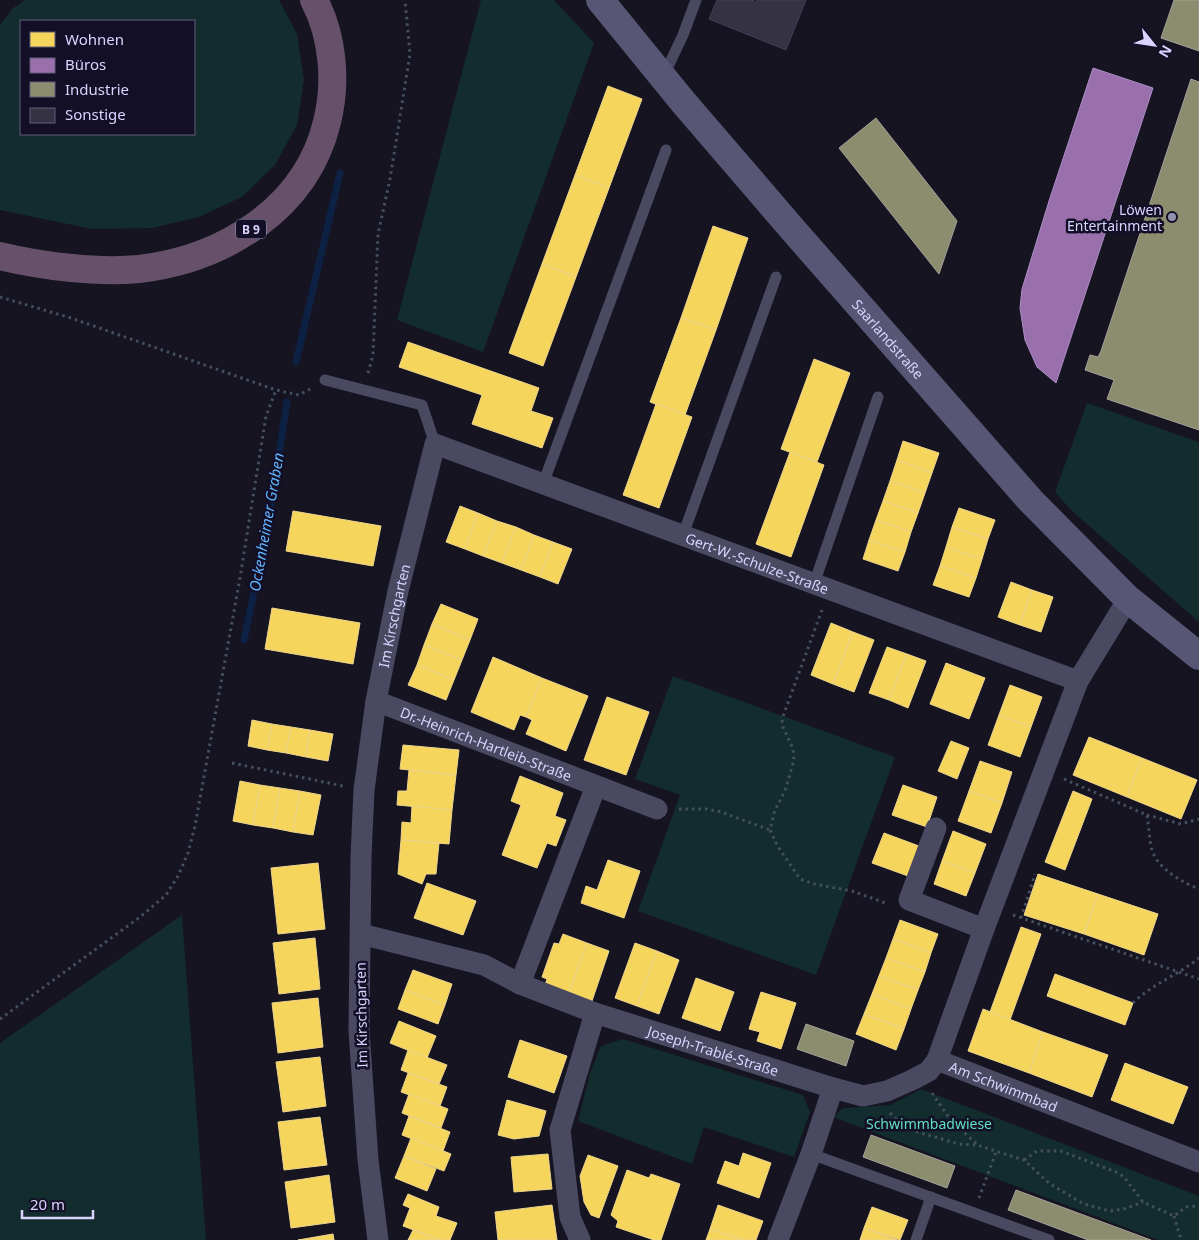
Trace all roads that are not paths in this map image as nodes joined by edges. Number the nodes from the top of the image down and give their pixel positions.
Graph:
1 (314, 0) edge
2 (600, 0) edge
3 (696, 0) edge
4 (663, 77) junction
5 (666, 150) dead end
6 (0, 256) edge
7 (776, 277) dead end
8 (325, 380) road end
9 (878, 397) dead end
10 (435, 444) junction
11 (542, 484) junction
12 (683, 535) junction
13 (821, 587) junction
14 (1128, 599) junction
15 (1199, 656) edge
16 (1078, 681) junction
17 (376, 701) junction
18 (596, 786) junction
19 (657, 809) road end
20 (936, 828) dead end
21 (984, 929) junction
22 (361, 934) junction
23 (520, 984) junction
24 (595, 1014) junction
25 (938, 1060) junction
26 (833, 1088) junction
27 (811, 1154) junction
28 (1199, 1162) edge
29 (931, 1197) junction
30 (378, 1240) edge
31 (580, 1240) edge
32 (778, 1240) edge
33 (916, 1240) edge
34 (1049, 1240) edge

1 - 6 highway, B 9
2 - 4 main road, Saarlandstraße
3 - 4 lane
4 - 14 main road, Saarlandstraße
5 - 11 lane
7 - 12 lane
8 - 10 lane
9 - 13 lane
10 - 11 street, Gert-W.-Schulze-Straße
10 - 17 street, Im Kirschgarten
11 - 12 street, Gert-W.-Schulze-Straße
12 - 13 street, Gert-W.-Schulze-Straße
13 - 16 street, Gert-W.-Schulze-Straße
14 - 15 main road, Saarlandstraße
14 - 16 street, Am Schwimmbad
16 - 21 street, Am Schwimmbad
17 - 18 street, Dr.-Heinrich-Hartleib-Straße
17 - 22 street, Im Kirschgarten
18 - 19 street, Dr.-Heinrich-Hartleib-Straße
18 - 23 street
20 - 21 street
21 - 25 street, Am Schwimmbad
22 - 23 street, Joseph-Trablé-Straße
22 - 30 street, Im Kirschgarten
23 - 24 street, Joseph-Trablé-Straße
24 - 26 street, Joseph-Trablé-Straße
24 - 31 street
25 - 26 street, Joseph-Trablé-Straße
25 - 28 street, Am Schwimmbad
26 - 27 street
27 - 29 lane
27 - 32 street
29 - 33 lane
29 - 34 lane

